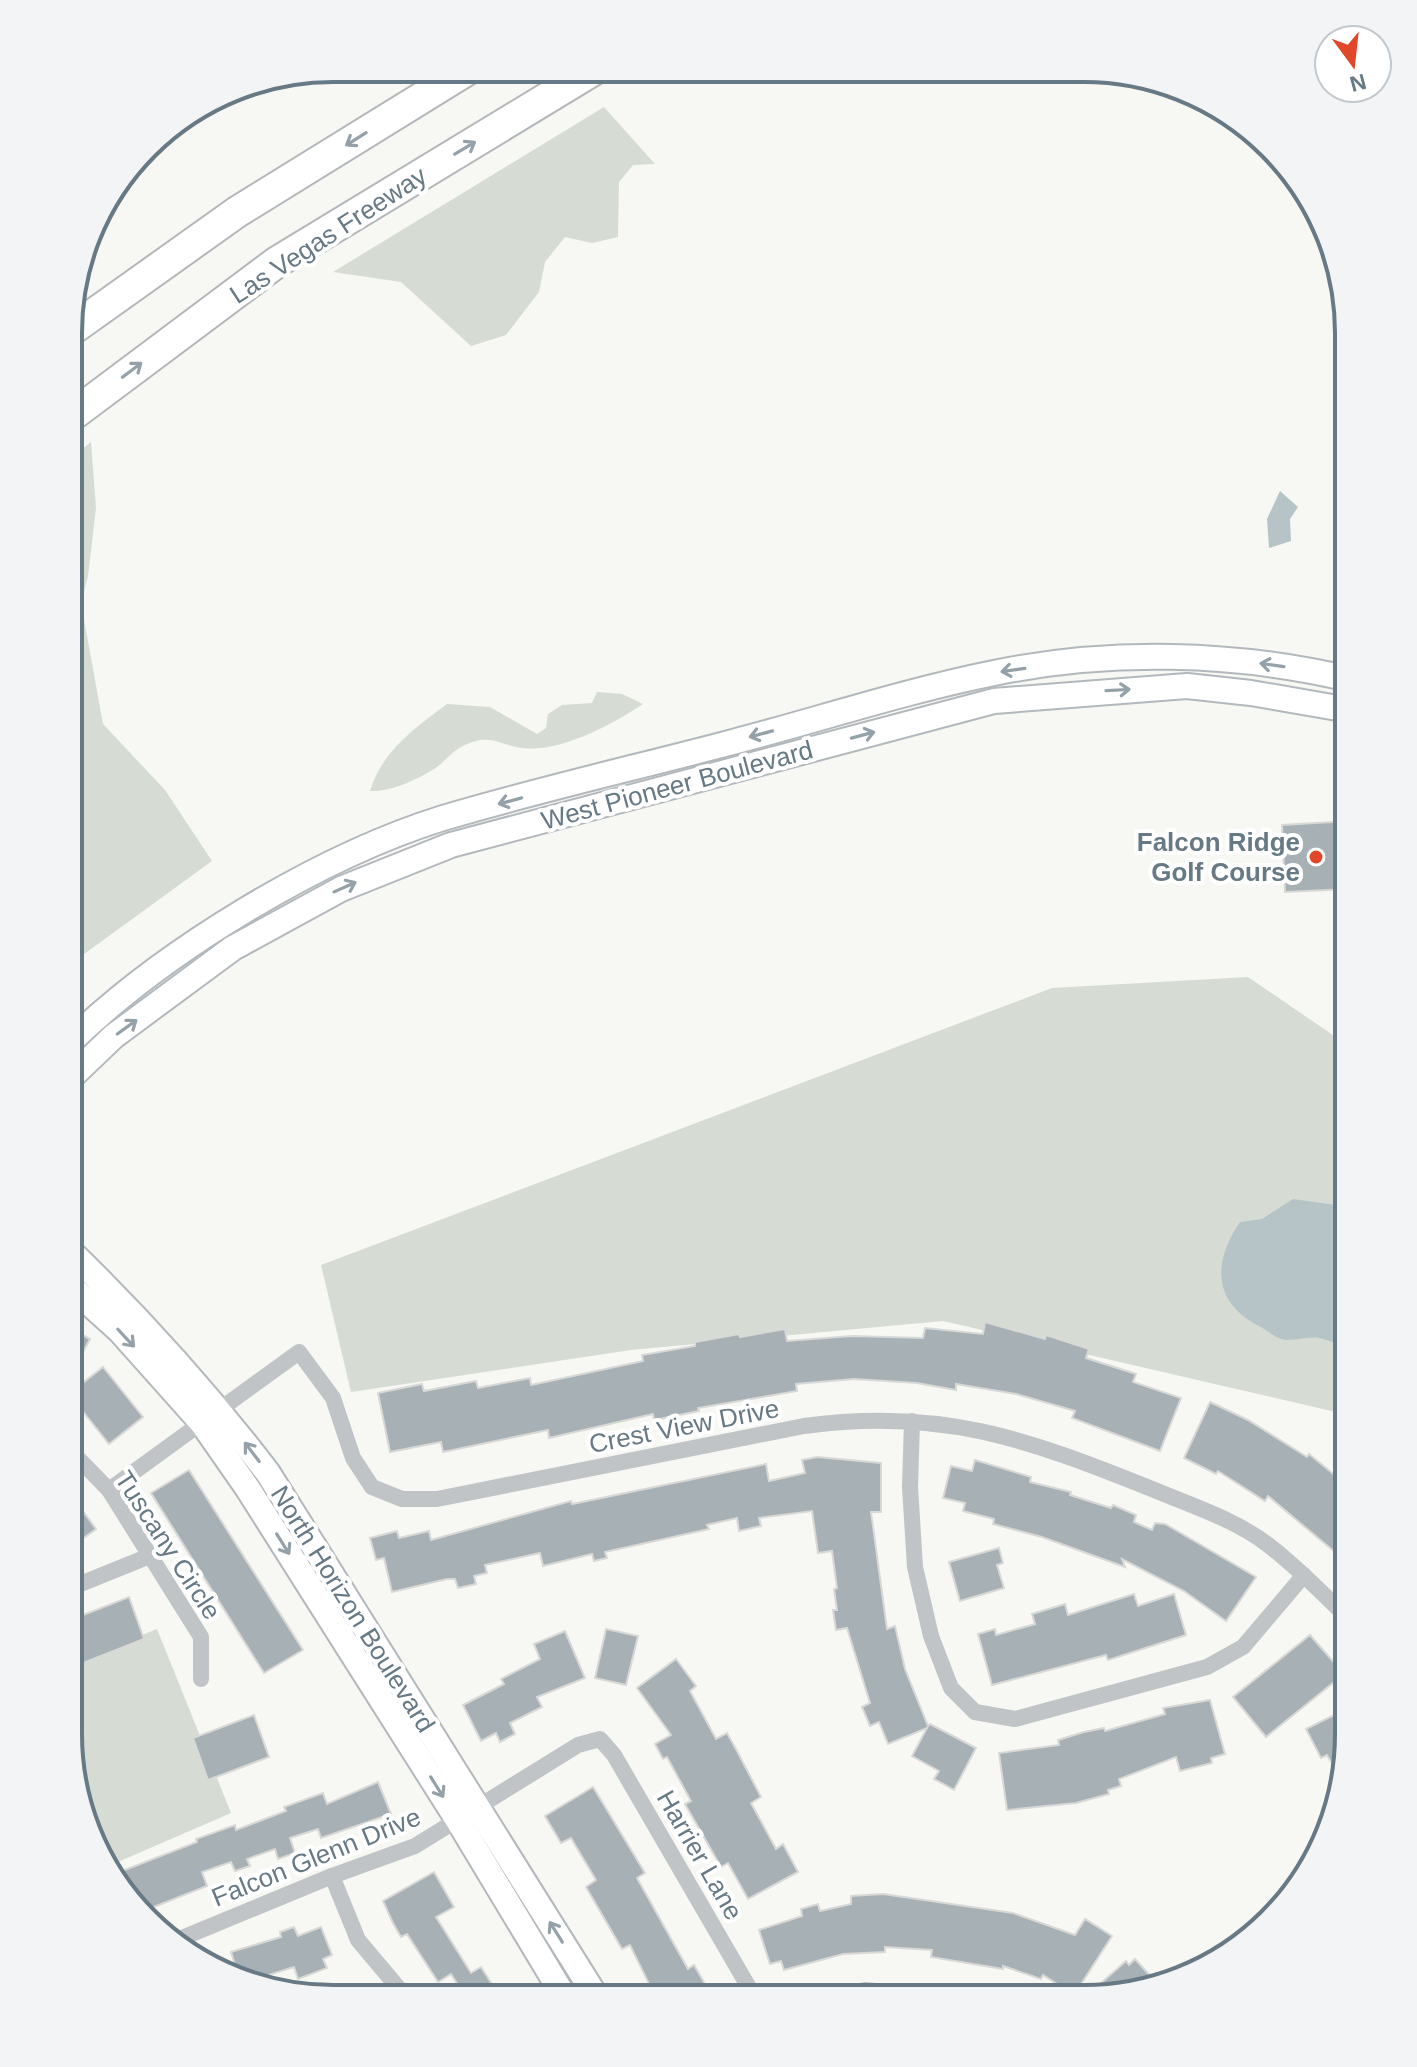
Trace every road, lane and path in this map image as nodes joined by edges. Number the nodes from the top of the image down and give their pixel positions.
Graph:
1 (447, 82) edge
2 (574, 82) edge
3 (83, 322) edge
4 (82, 408) edge
5 (1335, 677) edge
6 (1335, 708) edge
7 (82, 1030) edge
8 (82, 1067) edge
9 (82, 1263) edge
10 (82, 1297) edge
11 (211, 1417) junction
12 (912, 1421) junction
13 (82, 1462) edge
14 (109, 1490) junction
15 (152, 1555) junction
16 (1304, 1575) junction
17 (82, 1583) edge
18 (1334, 1604) edge
19 (201, 1679) dead end
20 (600, 1739) joint
21 (469, 1815) junction
22 (332, 1876) junction
23 (185, 1937) edge
24 (396, 1985) edge
25 (558, 1985) edge
26 (588, 1985) edge
27 (747, 1985) edge

1 -> 3 highway
4 -> 2 highway, Las Vegas Freeway
5 -> 7 main road, West Pioneer Boulevard
8 -> 6 main road, West Pioneer Boulevard
9 - 11 main road, North Horizon Boulevard
10 -> 11 main road, North Horizon Boulevard
11 - 12 street, Crest View Drive
11 - 14 street, Crest View Drive
11 - 21 main road, North Horizon Boulevard
12 - 16 street, Crest View Drive
12 - 16 street
13 - 14 street, Tuscany Circle
14 - 15 street, Tuscany Circle
15 - 17 street
15 - 19 street, Tuscany Circle
16 - 18 street, Crest View Drive
20 - 21 street, Falcon Glenn Drive
20 - 27 street, Harrier Lane
21 - 22 street, Falcon Glenn Drive
21 - 25 main road, North Horizon Boulevard
26 -> 21 main road, North Horizon Boulevard
22 - 23 street, Falcon Glenn Drive
22 - 24 street

